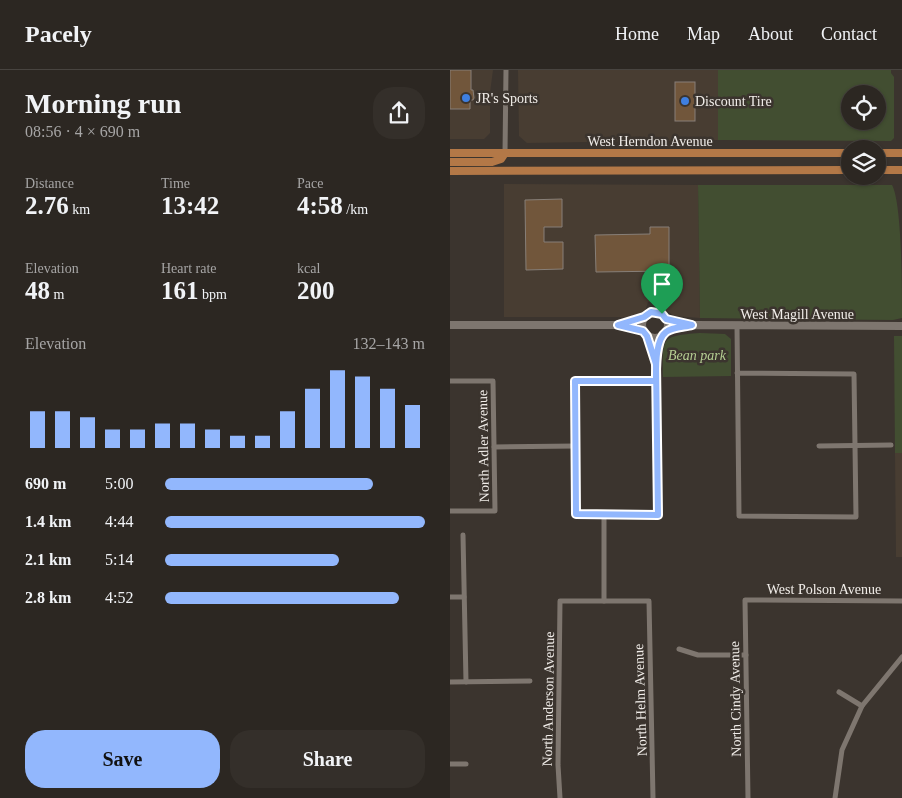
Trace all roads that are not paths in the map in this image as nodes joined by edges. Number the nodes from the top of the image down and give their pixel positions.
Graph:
1 (506, 70) edge
2 (450, 153) edge
3 (505, 153) junction
4 (841, 153) edge
5 (886, 153) edge
6 (902, 153) edge
7 (450, 162) edge
8 (841, 170) edge
9 (886, 170) edge
10 (902, 170) edge
11 (450, 171) edge
12 (644, 317) junction
13 (666, 319) junction
14 (450, 325) edge
15 (618, 325) junction
16 (692, 325) junction
17 (737, 326) junction
18 (902, 326) edge
19 (645, 334) junction
20 (664, 334) junction
21 (656, 364) junction
22 (737, 373) junction
23 (450, 381) edge
24 (656, 381) junction
25 (891, 445) dead end
26 (576, 446) junction
27 (819, 446) dead end
28 (855, 446) junction
29 (494, 447) junction
30 (450, 511) edge
31 (604, 515) junction
32 (463, 535) dead end
33 (450, 597) edge
34 (464, 597) junction
35 (604, 600) junction
36 (745, 600) joint
37 (902, 601) edge
38 (679, 650) dead end
39 (746, 655) junction
40 (902, 657) edge
41 (530, 681) dead end
42 (450, 682) edge
43 (466, 682) junction
44 (840, 692) dead end
45 (862, 706) junction
46 (450, 764) edge
47 (466, 764) dead end
48 (560, 798) edge
49 (653, 798) edge
50 (748, 798) edge
51 (836, 798) edge

1 - 3 street
2 - 3 main road, West Herndon Avenue
3 - 4 main road, West Herndon Avenue
3 - 7 main road
5 - 6 main road
8 - 11 main road
9 - 10 main road
12 - 13 street
12 - 15 street
12 - 19 street
13 - 16 street, West Magill Avenue
13 - 20 street
14 - 15 street
15 - 19 street
16 - 17 street, West Magill Avenue
16 - 20 street, West Magill Avenue
17 - 18 street, West Magill Avenue
17 - 22 street
19 - 20 street
19 - 21 street
20 - 21 street
21 - 24 street
22 - 28 street
22 - 28 street
23 - 29 street, North Adler Avenue
24 - 26 street
24 - 31 street
25 - 28 street
26 - 29 street
26 - 31 street
27 - 28 street
29 - 30 street, North Adler Avenue
31 - 35 street
32 - 34 street
33 - 34 street
34 - 43 street
35 - 48 street, North Anderson Avenue
35 - 49 street, North Helm Avenue
36 - 37 street, West Polson Avenue
36 - 39 street, North Cindy Avenue
38 - 39 street
39 - 50 street, North Cindy Avenue
40 - 45 street
41 - 43 street
42 - 43 street
44 - 45 street
45 - 51 street
46 - 47 street

